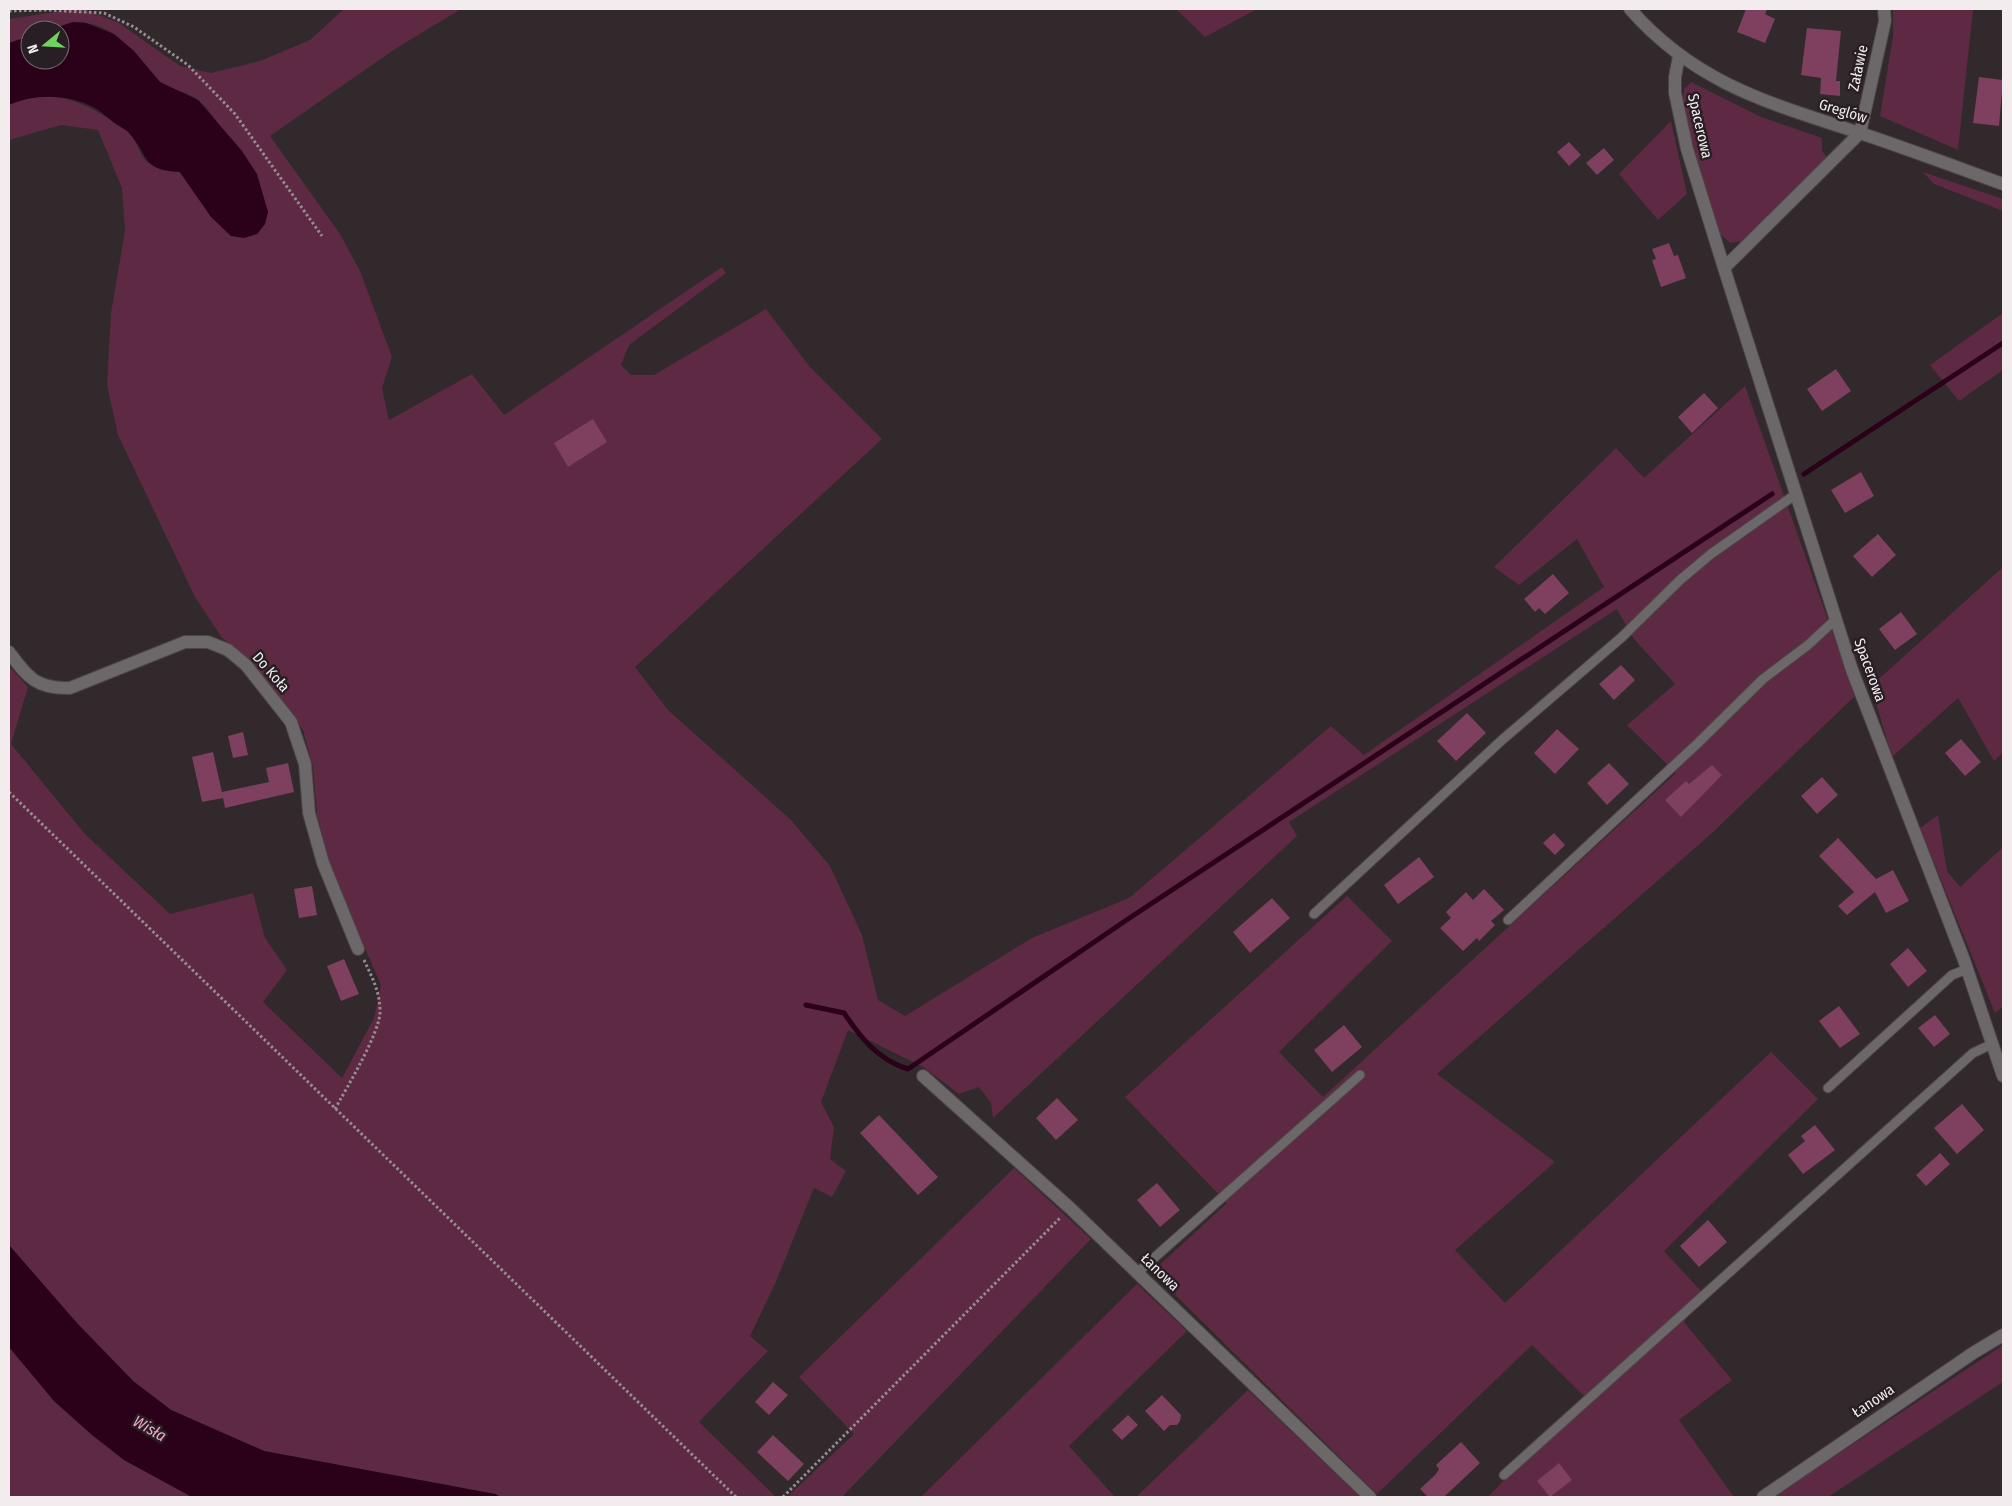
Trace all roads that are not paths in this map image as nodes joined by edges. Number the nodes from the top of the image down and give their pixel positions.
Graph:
1 (1630, 9) edge
2 (1884, 9) edge
3 (1679, 56) junction
4 (1860, 133) junction
5 (2003, 184) edge
6 (1724, 268) junction
7 (1796, 494) junction
8 (1836, 619) junction
9 (9, 652) edge
10 (1314, 914) dead end
11 (1508, 920) dead end
12 (358, 949) road end
13 (1967, 969) junction
14 (1992, 1044) junction
15 (1360, 1075) dead end
16 (923, 1076) dead end
17 (2003, 1076) edge
18 (1828, 1088) dead end
19 (1137, 1273) junction
20 (2003, 1335) edge
21 (1504, 1475) dead end
22 (1370, 1497) edge
23 (1763, 1497) edge

1 - 3 street
2 - 4 street, Załawie
3 - 4 street, Greglów
3 - 6 street, Spacerowa
4 - 5 street, Greglów
4 - 6 street
6 - 7 street, Spacerowa
7 - 8 street, Spacerowa
7 - 10 lane
8 - 11 lane
8 - 13 street, Spacerowa
9 - 12 street, Do Koła
13 - 14 street, Spacerowa
13 - 18 lane
14 - 17 street, Spacerowa
14 - 21 lane
15 - 19 lane
16 - 19 street, Łanowa
19 - 22 street, Łanowa
20 - 23 street, Łanowa

